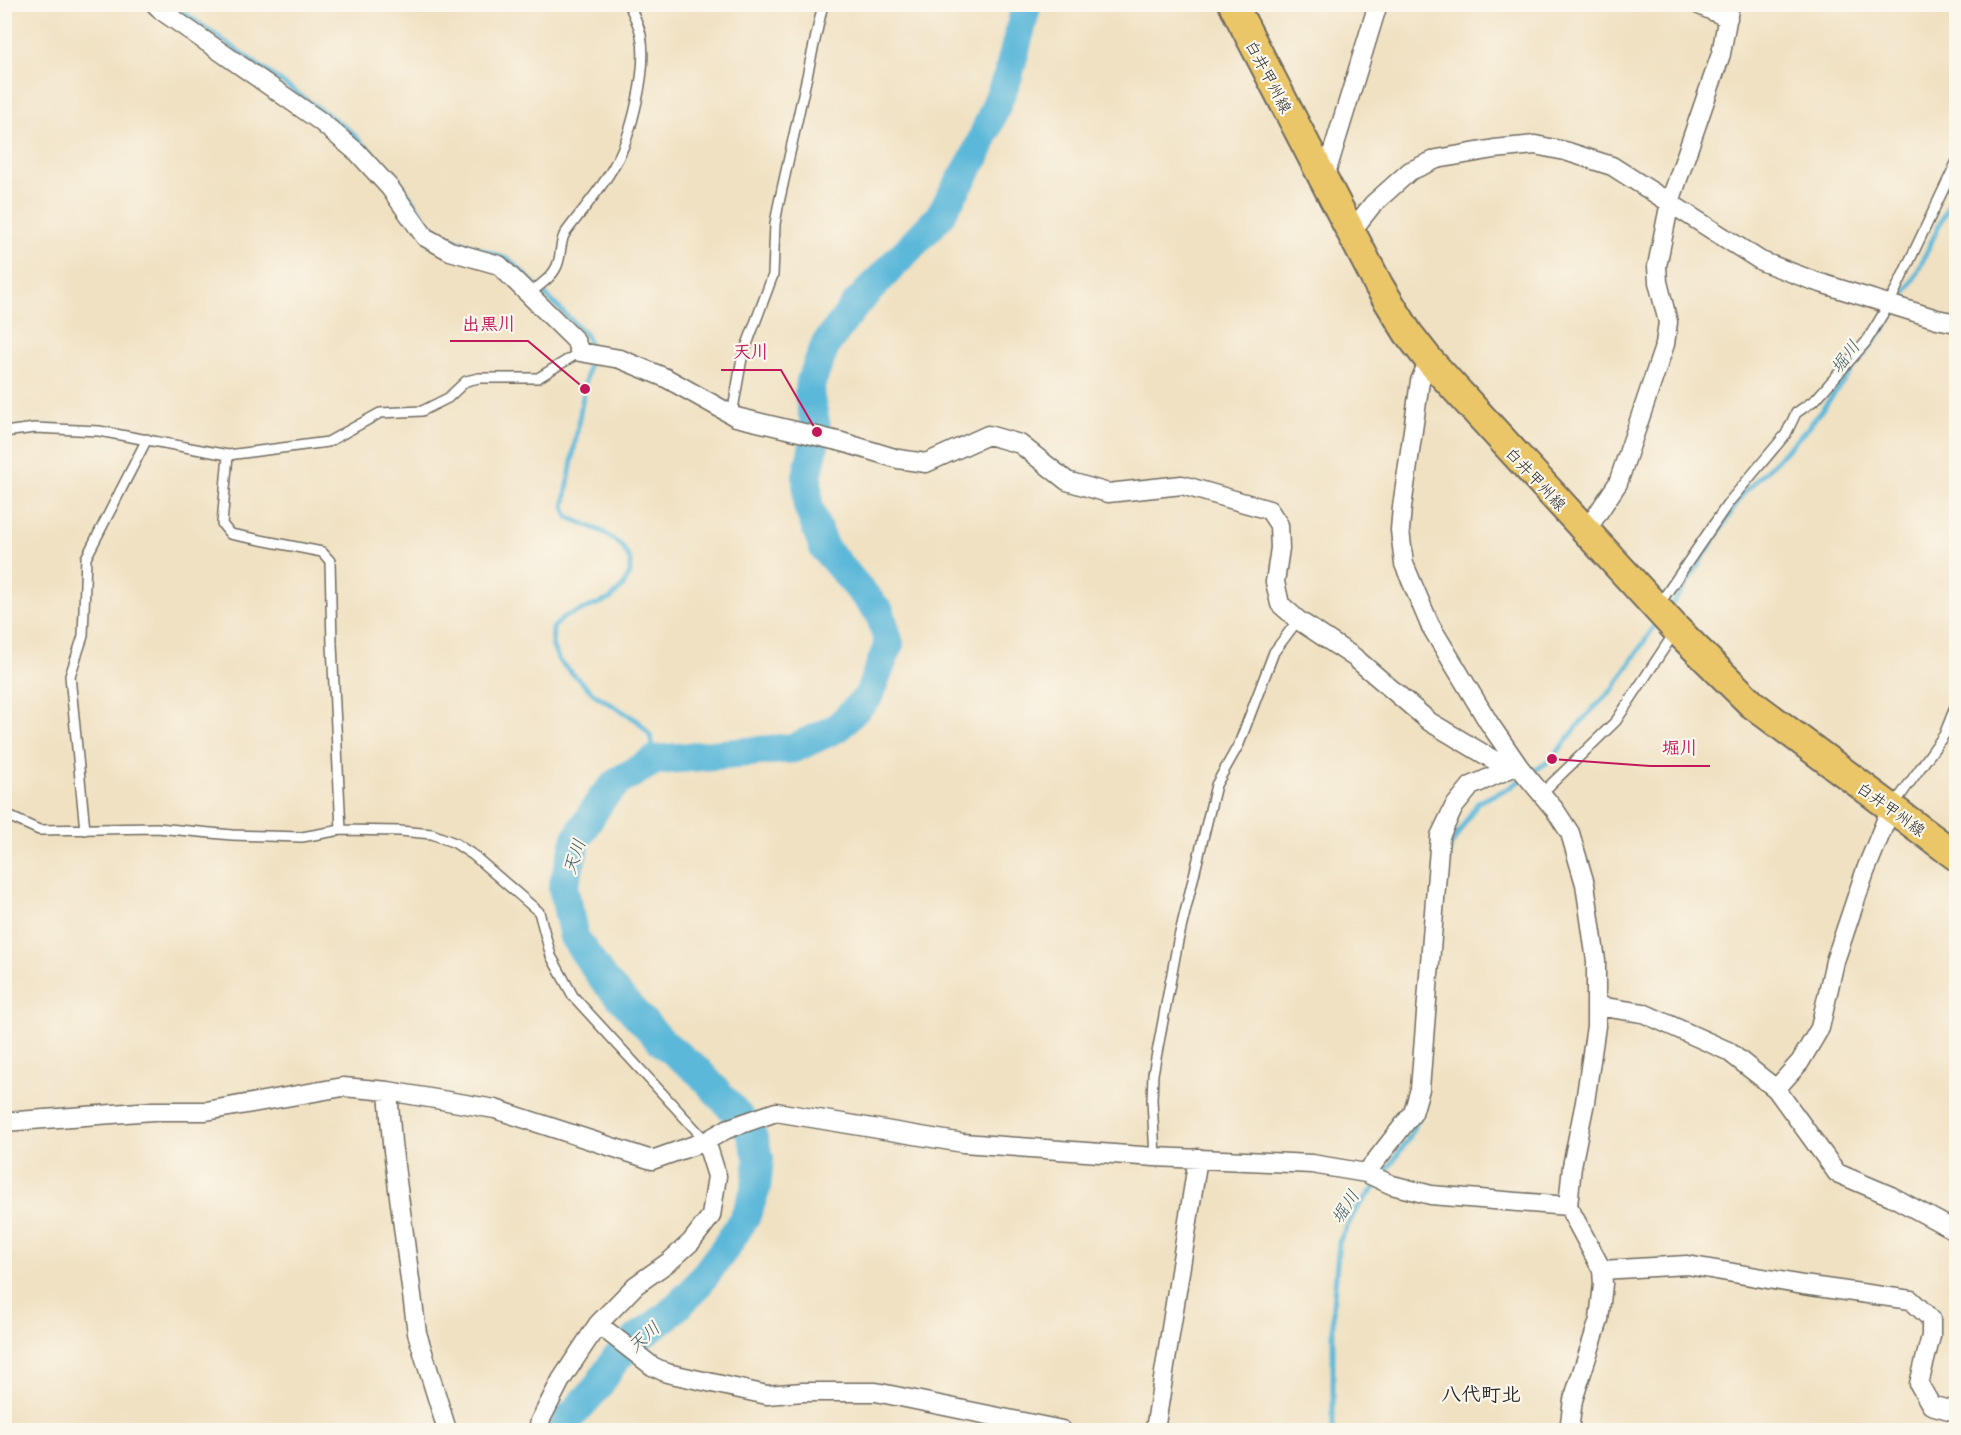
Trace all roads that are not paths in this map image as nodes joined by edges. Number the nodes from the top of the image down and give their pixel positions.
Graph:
1 (155, 4) edge
2 (629, 4) edge
3 (823, 4) edge
4 (1233, 4) edge
5 (1378, 4) edge
6 (1697, 4) edge
7 (1729, 11) edge
8 (1956, 163) edge
9 (1324, 180) junction
10 (1670, 202) junction
11 (1348, 229) junction
12 (529, 295) junction
13 (1896, 306) junction
14 (1956, 323) edge
15 (587, 353) junction
16 (1430, 360) junction
17 (732, 415) junction
18 (4, 432) edge
19 (147, 439) junction
20 (228, 455) junction
21 (1586, 531) junction
22 (1666, 617) junction
23 (1298, 620) junction
24 (1956, 705) edge
25 (1515, 767) junction
26 (1539, 789) junction
27 (1891, 808) junction
28 (4, 814) edge
29 (85, 830) junction
30 (341, 830) junction
31 (1956, 856) edge
32 (1597, 1006) junction
33 (1776, 1089) junction
34 (388, 1091) junction
35 (4, 1122) edge
36 (706, 1141) junction
37 (1155, 1157) junction
38 (1198, 1158) junction
39 (1369, 1174) junction
40 (1568, 1206) junction
41 (1956, 1231) edge
42 (1602, 1270) junction
43 (604, 1329) junction
44 (1956, 1412) edge
45 (447, 1431) edge
46 (538, 1431) edge
47 (1062, 1431) edge
48 (1155, 1431) edge
49 (1569, 1431) edge

1 - 12 street
2 - 12 lane
3 - 17 lane
4 - 9 main road, 白井甲州線
5 - 9 street
6 - 7 street
7 - 10 street
8 - 13 lane
9 - 11 main road, 白井甲州線
10 - 11 street
10 - 13 street
10 - 21 street
11 - 16 main road, 白井甲州線
12 - 15 street
13 - 14 street
13 - 22 lane
15 - 17 street
15 - 20 lane
16 - 21 main road, 白井甲州線
16 - 25 street
17 - 23 street
18 - 19 lane
19 - 20 lane
19 - 29 lane
20 - 30 lane
21 - 22 main road, 白井甲州線
22 - 26 lane
22 - 27 main road, 白井甲州線
23 - 25 street
23 - 37 lane
24 - 27 lane
25 - 26 street
25 - 39 street
26 - 32 street
27 - 31 main road, 白井甲州線
27 - 33 street
28 - 29 lane
29 - 30 lane
30 - 36 lane
32 - 33 street
32 - 40 street
33 - 41 street
34 - 35 street
34 - 36 street
34 - 45 street
36 - 37 street
36 - 43 street
37 - 38 street
38 - 39 street
38 - 48 street
39 - 40 street
40 - 42 street
42 - 44 street
42 - 49 street
43 - 46 street
43 - 47 street

